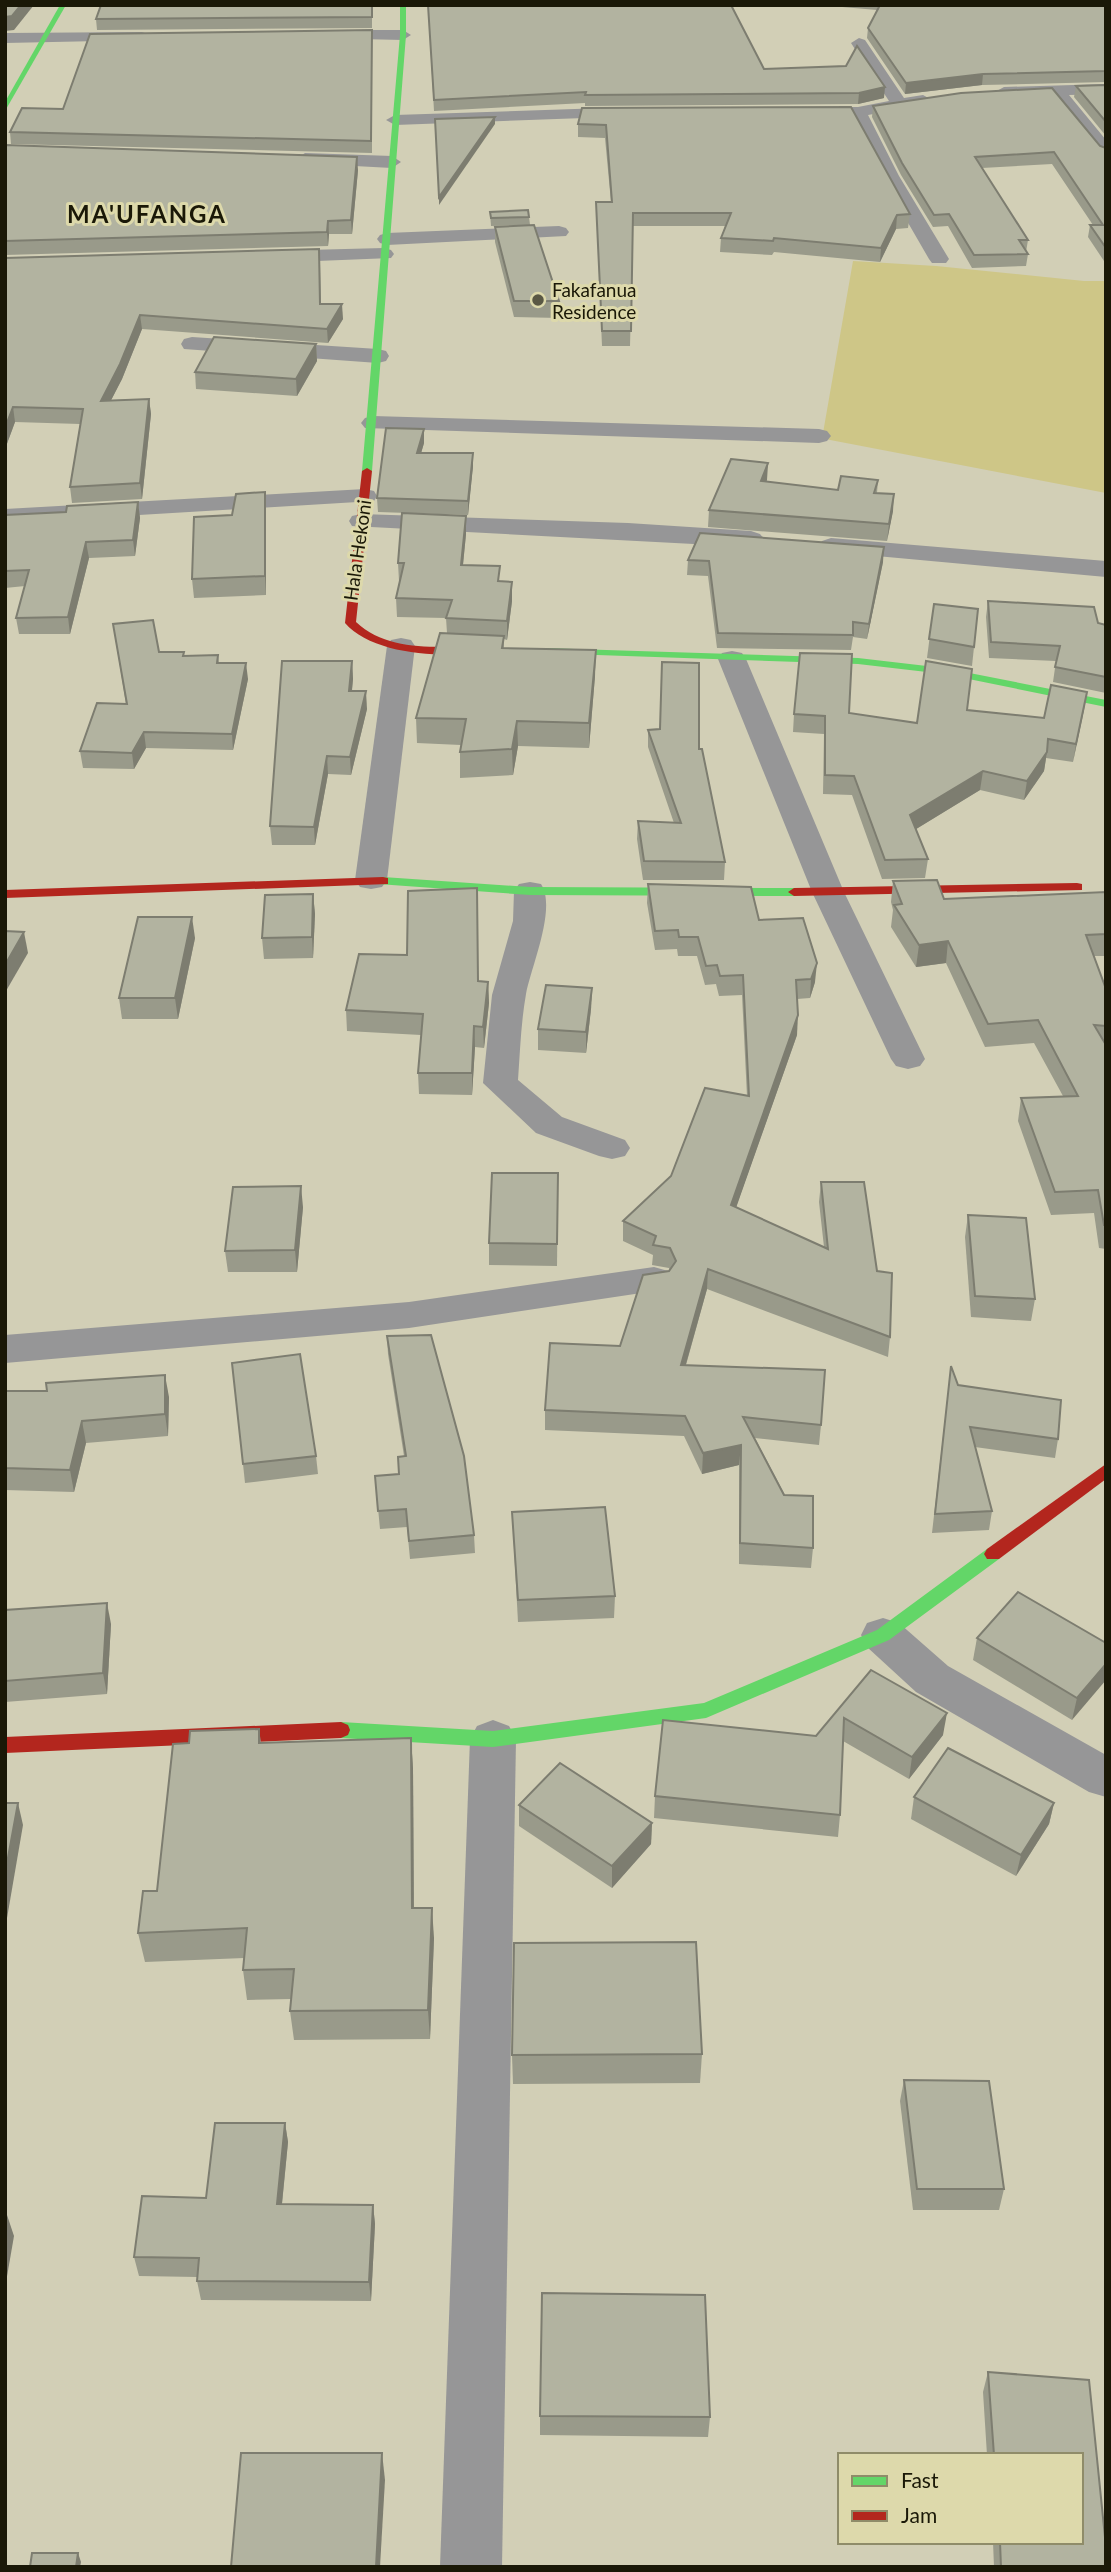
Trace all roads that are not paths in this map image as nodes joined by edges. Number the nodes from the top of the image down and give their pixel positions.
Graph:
1 (63, 5) edge
2 (403, 5) edge
3 (403, 35) junction
4 (307, 36) edge
5 (45, 37) junction
6 (155, 37) edge
7 (5, 38) edge
8 (859, 43) dead end
9 (1106, 89) edge
10 (1056, 90) junction
11 (982, 93) edge
12 (946, 97) edge
13 (898, 103) junction
14 (5, 109) edge
15 (653, 111) edge
16 (790, 112) edge
17 (858, 112) junction
18 (395, 120) junction
19 (1106, 152) edge
20 (290, 159) edge
21 (392, 162) junction
22 (559, 232) dead end
23 (386, 247) junction
24 (249, 258) edge
25 (939, 259) dead end
26 (192, 344) dead end
27 (378, 356) junction
28 (373, 423) junction
29 (820, 436) dead end
30 (365, 496) junction
31 (5, 516) edge
32 (361, 521) junction
33 (773, 541) edge
34 (801, 543) edge
35 (1106, 569) edge
36 (401, 646) junction
37 (497, 650) edge
38 (525, 651) edge
39 (732, 659) junction
40 (1106, 704) edge
41 (371, 880) junction
42 (1077, 887) dead end
43 (530, 891) junction
44 (828, 891) junction
45 (5, 894) edge
46 (908, 1059) dead end
47 (612, 1148) dead end
48 (654, 1280) edge
49 (5, 1349) edge
50 (1106, 1471) edge
51 (883, 1635) junction
52 (493, 1739) junction
53 (5, 1745) edge
54 (1106, 1778) edge
55 (471, 2567) edge

1 - 5 street
2 - 3 street, Hala Hekoni
3 - 4 street
3 - 18 street, Hala Hekoni
5 - 6 street
5 - 7 street
5 - 14 street
8 - 13 street
9 - 10 street
10 - 11 street
10 - 19 street
12 - 13 street
13 - 17 street
15 - 18 street
16 - 17 street
17 - 25 street
18 - 21 street, Hala Hekoni
20 - 21 street
21 - 23 street, Hala Hekoni
22 - 23 street
23 - 24 street
23 - 27 street, Hala Hekoni
26 - 27 street
27 - 28 street, Hala Hekoni
28 - 29 street
28 - 30 street, Hala Hekoni
30 - 31 street
30 - 32 street, Hala Hekoni
32 - 33 street
32 - 36 street, Hala Hekoni
34 - 35 street
36 - 37 street, Hala Hekoni
36 - 41 street
38 - 39 street
39 - 40 street
39 - 44 street
41 - 43 street
41 - 45 street
42 - 44 street
43 - 44 street
43 - 47 street
44 - 46 street
48 - 49 street
50 - 51 street
51 - 52 street
51 - 54 street
52 - 53 street
52 - 55 street

